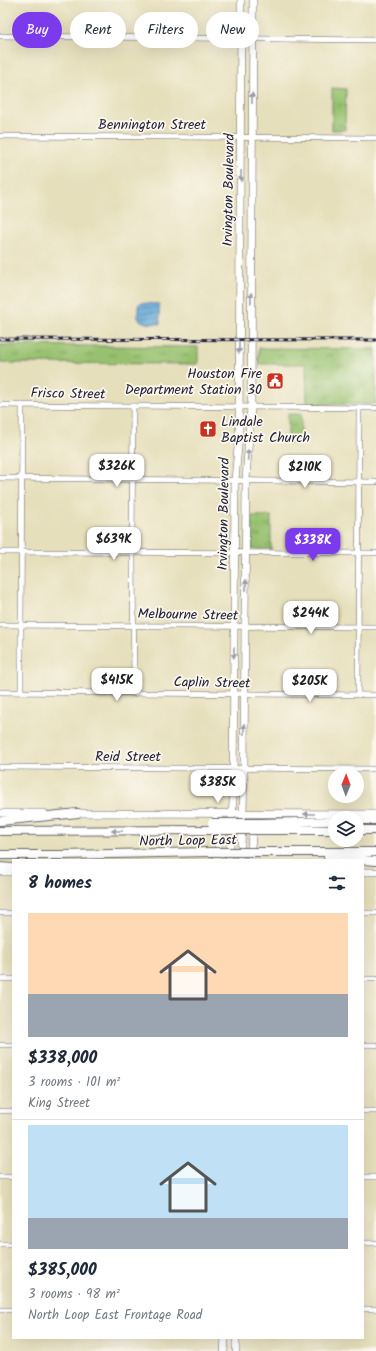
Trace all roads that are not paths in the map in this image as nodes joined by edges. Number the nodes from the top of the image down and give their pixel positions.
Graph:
1 (242, 0) edge
2 (253, 0) edge
3 (242, 12) edge
4 (253, 12) edge
5 (0, 36) edge
6 (206, 39) edge
7 (259, 39) edge
8 (376, 40) edge
9 (241, 48) edge
10 (253, 48) edge
11 (0, 136) edge
12 (241, 137) junction
13 (252, 137) junction
14 (376, 138) edge
15 (252, 193) junction
16 (241, 194) junction
17 (240, 248) junction
18 (252, 248) junction
19 (239, 318) junction
20 (250, 318) junction
21 (239, 382) junction
22 (251, 382) junction
23 (0, 404) edge
24 (22, 405) junction
25 (133, 406) junction
26 (239, 406) junction
27 (251, 406) junction
28 (359, 408) junction
29 (376, 408) edge
30 (0, 478) edge
31 (22, 478) junction
32 (132, 479) junction
33 (235, 480) junction
34 (246, 480) junction
35 (358, 482) junction
36 (376, 482) edge
37 (0, 552) edge
38 (22, 552) junction
39 (133, 552) junction
40 (235, 553) junction
41 (246, 553) junction
42 (359, 553) junction
43 (376, 554) edge
44 (134, 625) junction
45 (0, 626) edge
46 (21, 626) junction
47 (234, 626) junction
48 (246, 627) junction
49 (358, 627) junction
50 (376, 627) edge
51 (0, 692) edge
52 (22, 692) junction
53 (134, 694) junction
54 (234, 695) junction
55 (245, 695) junction
56 (358, 695) junction
57 (376, 695) edge
58 (0, 767) edge
59 (233, 768) junction
60 (244, 768) junction
61 (376, 770) edge
62 (0, 813) edge
63 (78, 813) junction
64 (213, 813) junction
65 (232, 813) junction
66 (243, 813) junction
67 (268, 814) junction
68 (376, 814) edge
69 (364, 820) edge
70 (376, 820) edge
71 (0, 821) edge
72 (328, 821) edge
73 (261, 826) junction
74 (328, 830) edge
75 (364, 830) edge
76 (376, 830) edge
77 (0, 831) edge
78 (273, 852) junction
79 (376, 852) edge
80 (0, 855) edge
81 (217, 859) edge
82 (229, 859) edge
83 (240, 859) edge
84 (250, 859) edge
85 (353, 859) edge
86 (364, 860) edge
87 (376, 861) edge
88 (0, 868) edge
89 (12, 868) edge
90 (0, 872) edge
91 (12, 872) edge
92 (364, 872) edge
93 (376, 872) edge
94 (0, 913) edge
95 (12, 913) edge
96 (364, 913) edge
97 (376, 913) edge
98 (0, 978) edge
99 (12, 978) edge
100 (364, 979) edge
101 (376, 979) edge
102 (0, 1045) edge
103 (12, 1045) edge
104 (364, 1045) edge
105 (376, 1045) edge
106 (0, 1111) edge
107 (12, 1111) edge
108 (364, 1111) edge
109 (376, 1111) edge
110 (0, 1177) edge
111 (12, 1177) edge
112 (364, 1177) edge
113 (376, 1177) edge
114 (364, 1243) edge
115 (376, 1243) edge
116 (0, 1244) edge
117 (12, 1244) edge
118 (376, 1309) edge
119 (0, 1310) edge
120 (12, 1310) edge
121 (364, 1310) edge
122 (225, 1339) edge
123 (236, 1339) edge
124 (224, 1351) edge
125 (236, 1351) edge

1 - 3 main road, Irvington Boulevard
2 - 4 main road, Irvington Boulevard
5 - 6 street
7 - 8 street
9 - 12 main road, Irvington Boulevard
13 -> 10 main road, Irvington Boulevard
11 - 12 street, Bennington Street
12 - 13 street, Bennington Street
12 -> 16 main road, Irvington Boulevard
13 - 14 street, Bennington Street
13 - 15 main road, Irvington Boulevard
15 - 16 main road
15 - 18 main road, Irvington Boulevard
16 - 17 main road, Irvington Boulevard
17 - 18 main road
17 - 19 main road, Irvington Boulevard
20 -> 18 main road, Irvington Boulevard
19 - 20 main road
19 -> 21 main road, Irvington Boulevard
20 - 22 main road, Irvington Boulevard
21 - 22 main road
21 - 26 main road, Irvington Boulevard
22 - 27 main road, Irvington Boulevard
23 - 24 street, Frisco Street
24 - 25 street, Frisco Street
24 - 31 street
25 - 26 street, Frisco Street
25 - 32 street
26 - 27 street, Frisco Street
26 - 33 main road, Irvington Boulevard
27 - 28 street, Frisco Street
34 -> 27 main road, Irvington Boulevard
28 - 29 street, Frisco Street
28 - 35 street
30 - 31 street
31 - 32 street
31 - 38 street
32 - 33 street
32 - 39 street
33 - 34 street
33 - 40 main road, Irvington Boulevard
34 - 35 street
34 - 41 main road, Irvington Boulevard
35 - 36 street
35 - 42 street
37 - 38 street
38 - 39 street
38 - 46 street
39 - 40 street
39 - 44 street
40 - 41 street
40 - 47 main road, Irvington Boulevard
41 - 42 street
48 -> 41 main road, Irvington Boulevard
42 - 43 street
42 - 49 street
44 - 46 street, Melbourne Street
44 - 47 street, Melbourne Street
44 - 53 street
45 - 46 street, Melbourne Street
46 - 52 street
47 - 48 street, Melbourne Street
47 -> 54 main road, Irvington Boulevard
48 - 49 street, Melbourne Street
48 - 55 main road, Irvington Boulevard
49 - 50 street, Melbourne Street
49 - 56 street
51 - 52 street, Caplin Street
52 - 53 street, Caplin Street
53 - 54 street, Caplin Street
54 - 55 street, Caplin Street
54 - 59 main road, Irvington Boulevard
55 - 56 street, Caplin Street
60 -> 55 main road, Irvington Boulevard
56 - 57 street, Caplin Street
58 - 59 street, Reid Street
59 - 60 street, Reid Street
59 - 65 main road, Irvington Boulevard
60 - 61 street, Reid Street
60 - 66 main road, Irvington Boulevard
62 - 63 main road
63 - 64 main road
63 - 71 highway
64 - 65 main road
64 - 81 main road
65 - 66 main road
65 - 82 main road, Irvington Boulevard
66 - 67 main road
66 - 83 main road, Irvington Boulevard
68 -> 67 main road
67 - 84 main road
69 - 70 highway
72 - 73 highway
73 - 74 highway, North Loop East
73 -> 77 highway, North Loop East, bridge
75 - 76 highway
78 - 79 highway, North Loop East
78 - 80 highway, North Loop East, bridge
78 - 85 highway
86 - 87 highway
88 - 89 highway
90 - 91 main road
92 - 93 main road
94 - 95 street
96 - 97 street
98 - 99 street
100 - 101 street
102 - 103 street
104 - 105 street
106 - 107 street
108 - 109 street
110 - 111 street
112 - 113 street
114 - 115 street
116 - 117 street
118 - 121 street
119 - 120 street
122 - 124 main road
123 - 125 main road

